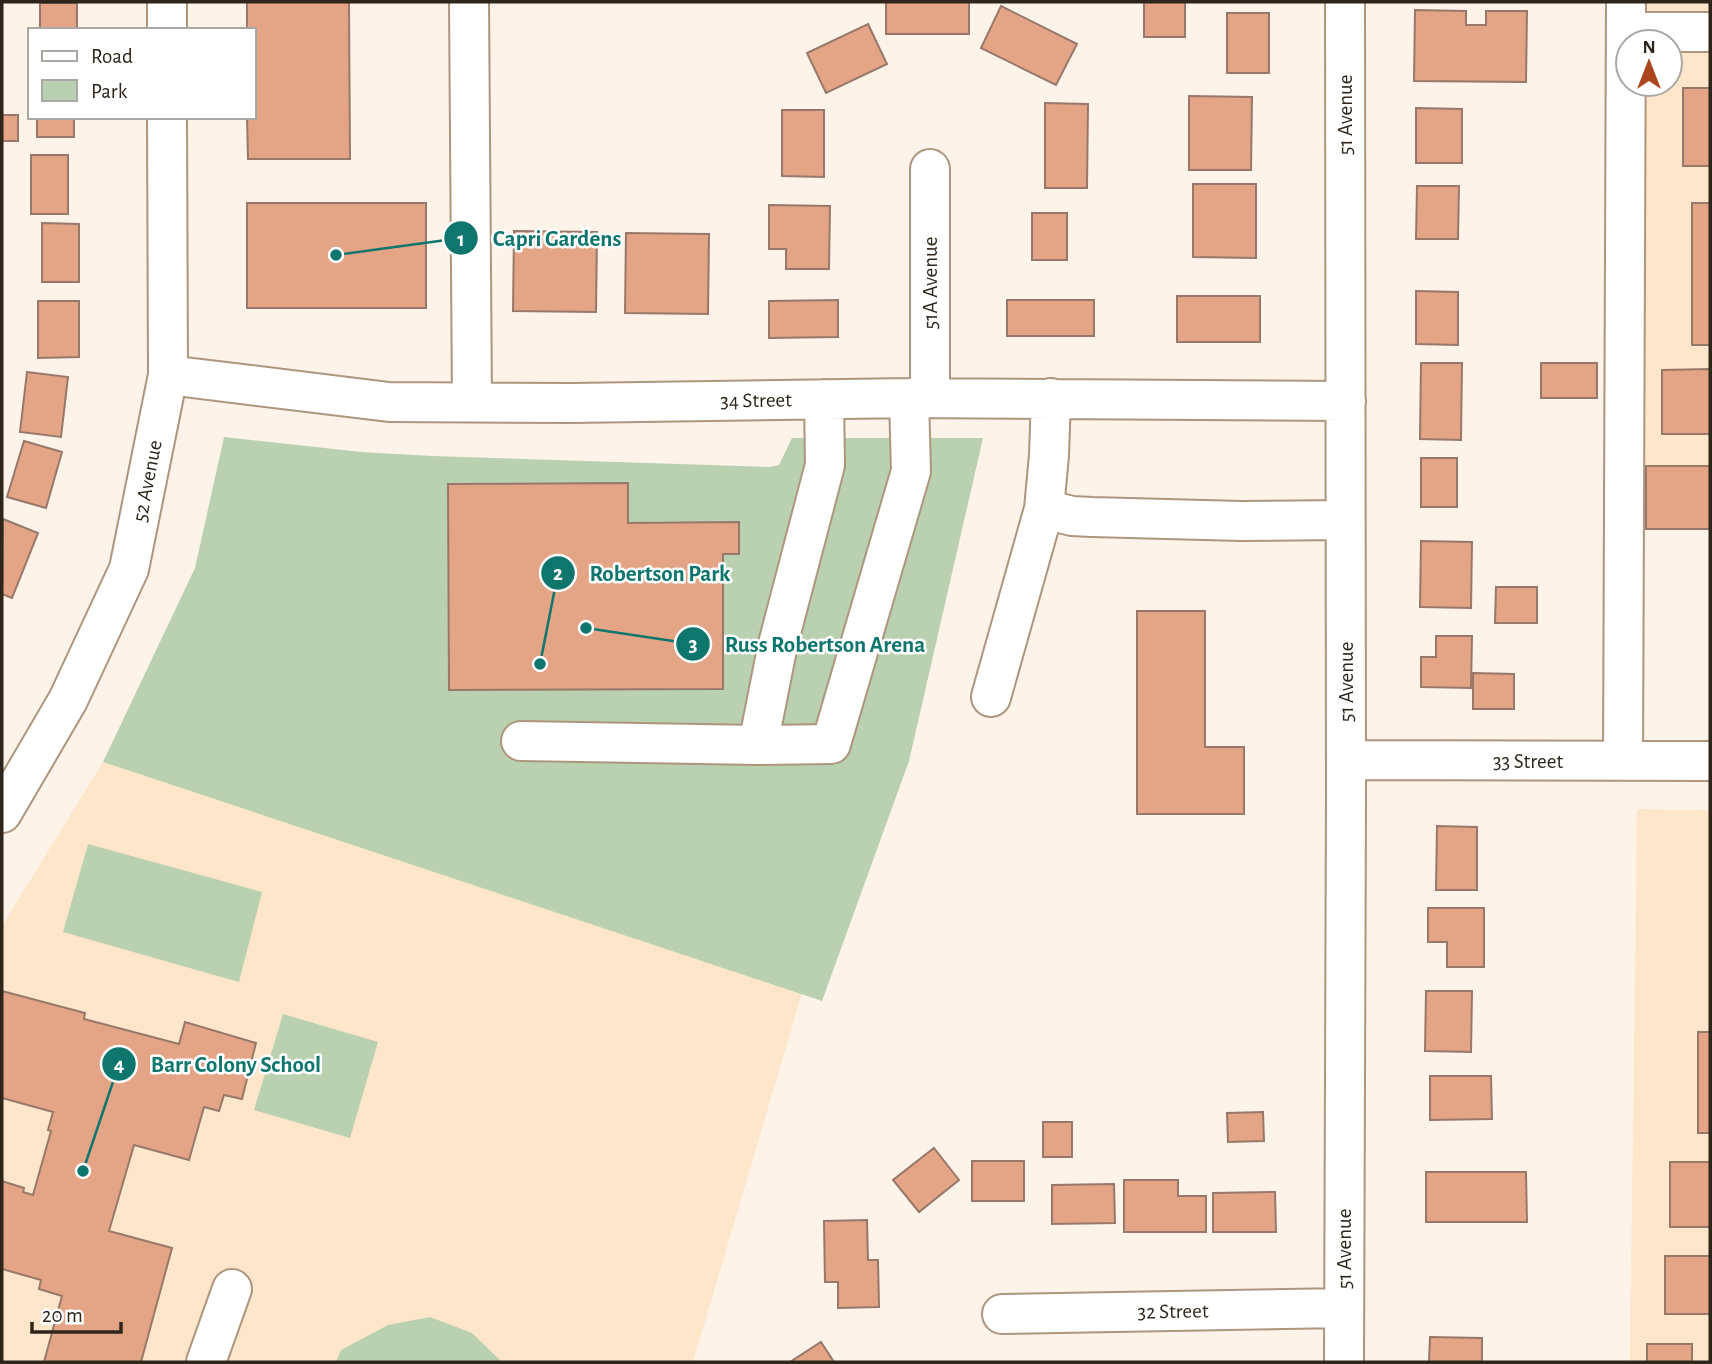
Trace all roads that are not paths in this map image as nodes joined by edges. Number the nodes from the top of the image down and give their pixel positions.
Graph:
1 (167, 2) edge
2 (469, 2) edge
3 (1345, 2) edge
4 (1626, 17) edge
5 (167, 28) edge
6 (1710, 32) edge
7 (167, 119) edge
8 (930, 169) dead end
9 (169, 375) junction
10 (919, 398) junction
11 (1051, 398) junction
12 (824, 399) junction
13 (1346, 401) junction
14 (472, 402) junction
15 (1044, 509) junction
16 (1346, 520) junction
17 (990, 697) dead end
18 (521, 741) dead end
19 (758, 745) junction
20 (1346, 760) junction
21 (1623, 761) junction
22 (1710, 761) edge
23 (2, 813) edge
24 (232, 1289) dead end
25 (1343, 1308) junction
26 (1002, 1314) dead end
27 (206, 1362) edge
28 (1344, 1362) edge

1 - 5 street
2 - 14 street
3 - 13 street, 51 Avenue
4 - 6 street
4 - 21 street
7 - 9 street, 52 Avenue
8 - 10 street, 51A Avenue
9 - 14 street, 34 Street
9 - 23 street, 52 Avenue
10 - 11 street, 34 Street
10 - 12 street, 34 Street
10 - 19 street, 51A Avenue
11 - 13 street, 34 Street
11 - 15 street
12 - 14 street, 34 Street
12 - 19 street
13 - 16 street, 51 Avenue
15 - 16 street
15 - 17 street
16 - 20 street, 51 Avenue
18 - 19 street
20 - 21 street, 33 Street
20 - 25 street, 51 Avenue
21 - 22 street, 33 Street
24 - 27 street
25 - 26 street, 32 Street
25 - 28 street, 51 Avenue

